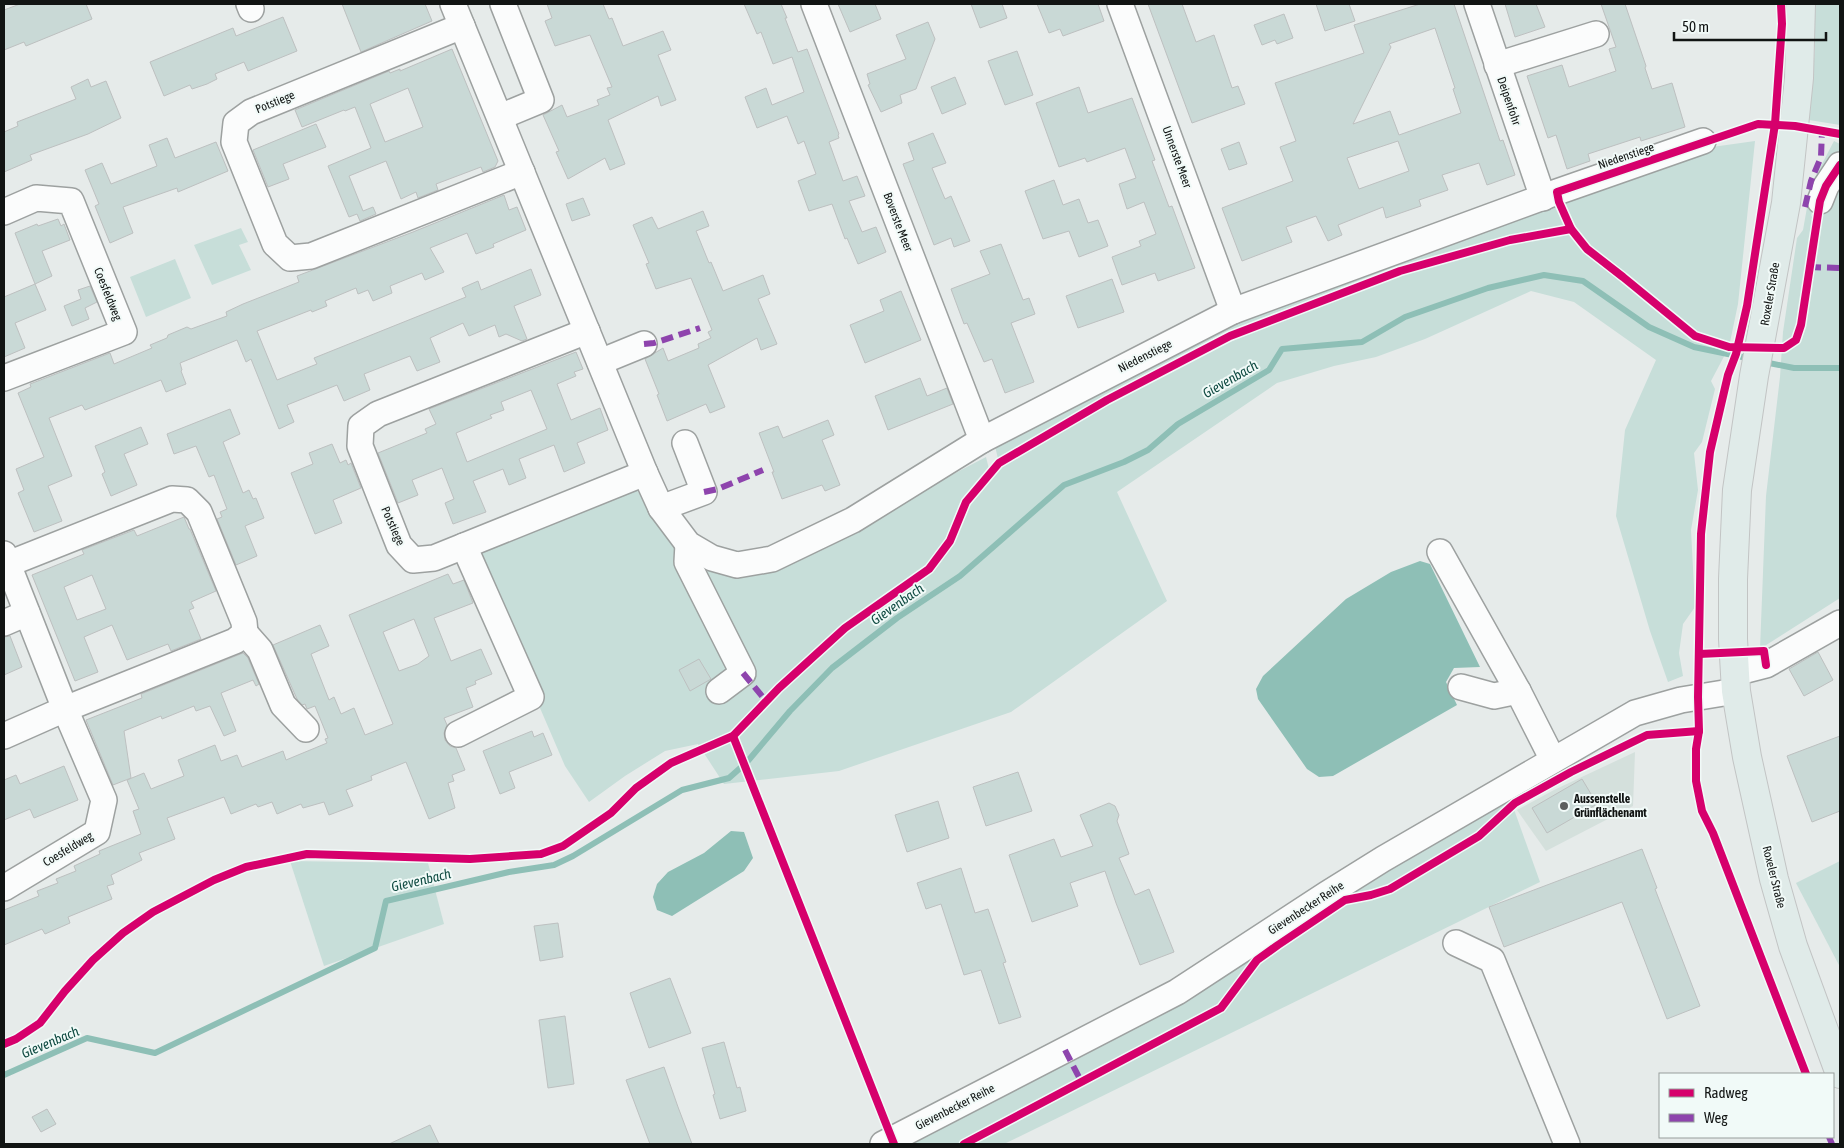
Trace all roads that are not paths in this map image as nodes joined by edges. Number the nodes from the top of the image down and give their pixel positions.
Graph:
1 (503, 4) edge
2 (814, 4) edge
3 (1120, 4) edge
4 (1477, 4) edge
5 (1801, 4) edge
6 (458, 15) edge
7 (1596, 34) dead end
8 (1497, 65) junction
9 (500, 116) junction
10 (1703, 141) dead end
11 (1840, 165) edge
12 (522, 172) junction
13 (1543, 198) junction
14 (1820, 201) dead end
15 (4, 212) edge
16 (1233, 310) junction
17 (587, 331) junction
18 (644, 344) dead end
19 (600, 362) junction
20 (4, 378) edge
21 (982, 440) junction
22 (686, 443) dead end
23 (645, 473) junction
24 (661, 508) junction
25 (688, 544) junction
26 (464, 546) junction
27 (1440, 552) dead end
28 (6, 559) edge
29 (27, 613) junction
30 (4, 623) edge
31 (1839, 624) edge
32 (244, 633) junction
33 (1736, 682) junction
34 (1461, 687) dead end
35 (719, 691) dead end
36 (1518, 691) junction
37 (65, 709) junction
38 (306, 729) dead end
39 (458, 734) dead end
40 (4, 736) edge
41 (1553, 760) junction
42 (4, 888) edge
43 (1456, 943) dead end
44 (1840, 1074) edge
45 (883, 1144) edge
46 (1567, 1144) edge

1 - 9 street
2 - 21 street, Boverste Meer
3 - 16 street, Unnerste Meer
4 - 8 street, Deipenfohr
5 - 33 main road, Roxeler Straße
6 - 9 street, Potstiege
6 - 12 street, Potstiege
7 - 8 street
8 - 13 street, Deipenfohr
9 - 12 street, Potstiege
10 - 13 street, Niedenstiege
11 - 14 street
12 - 17 street, Potstiege
13 - 16 street, Niedenstiege
15 - 20 street, Coesfeldweg
16 - 21 street, Niedenstiege
17 - 19 street, Potstiege
17 - 26 street, Potstiege
18 - 19 street
19 - 23 street, Potstiege
21 - 25 street, Niedenstiege
22 - 24 street
23 - 24 street, Niedenstiege
23 - 26 street, Potstiege
24 - 25 street, Niedenstiege
25 - 35 street
26 - 39 street
27 - 36 street
28 - 29 street, Coesfeldweg
28 - 32 street, Coesfeldweg
29 - 30 street
29 - 37 street, Coesfeldweg
31 - 33 street
32 - 37 street
32 - 38 street, Coesfeldweg
33 - 41 street, Gievenbecker Reihe
33 - 44 main road, Roxeler Straße
34 - 36 street
36 - 41 street
37 - 40 street
37 - 42 street, Coesfeldweg
41 - 45 street, Gievenbecker Reihe
43 - 46 street

